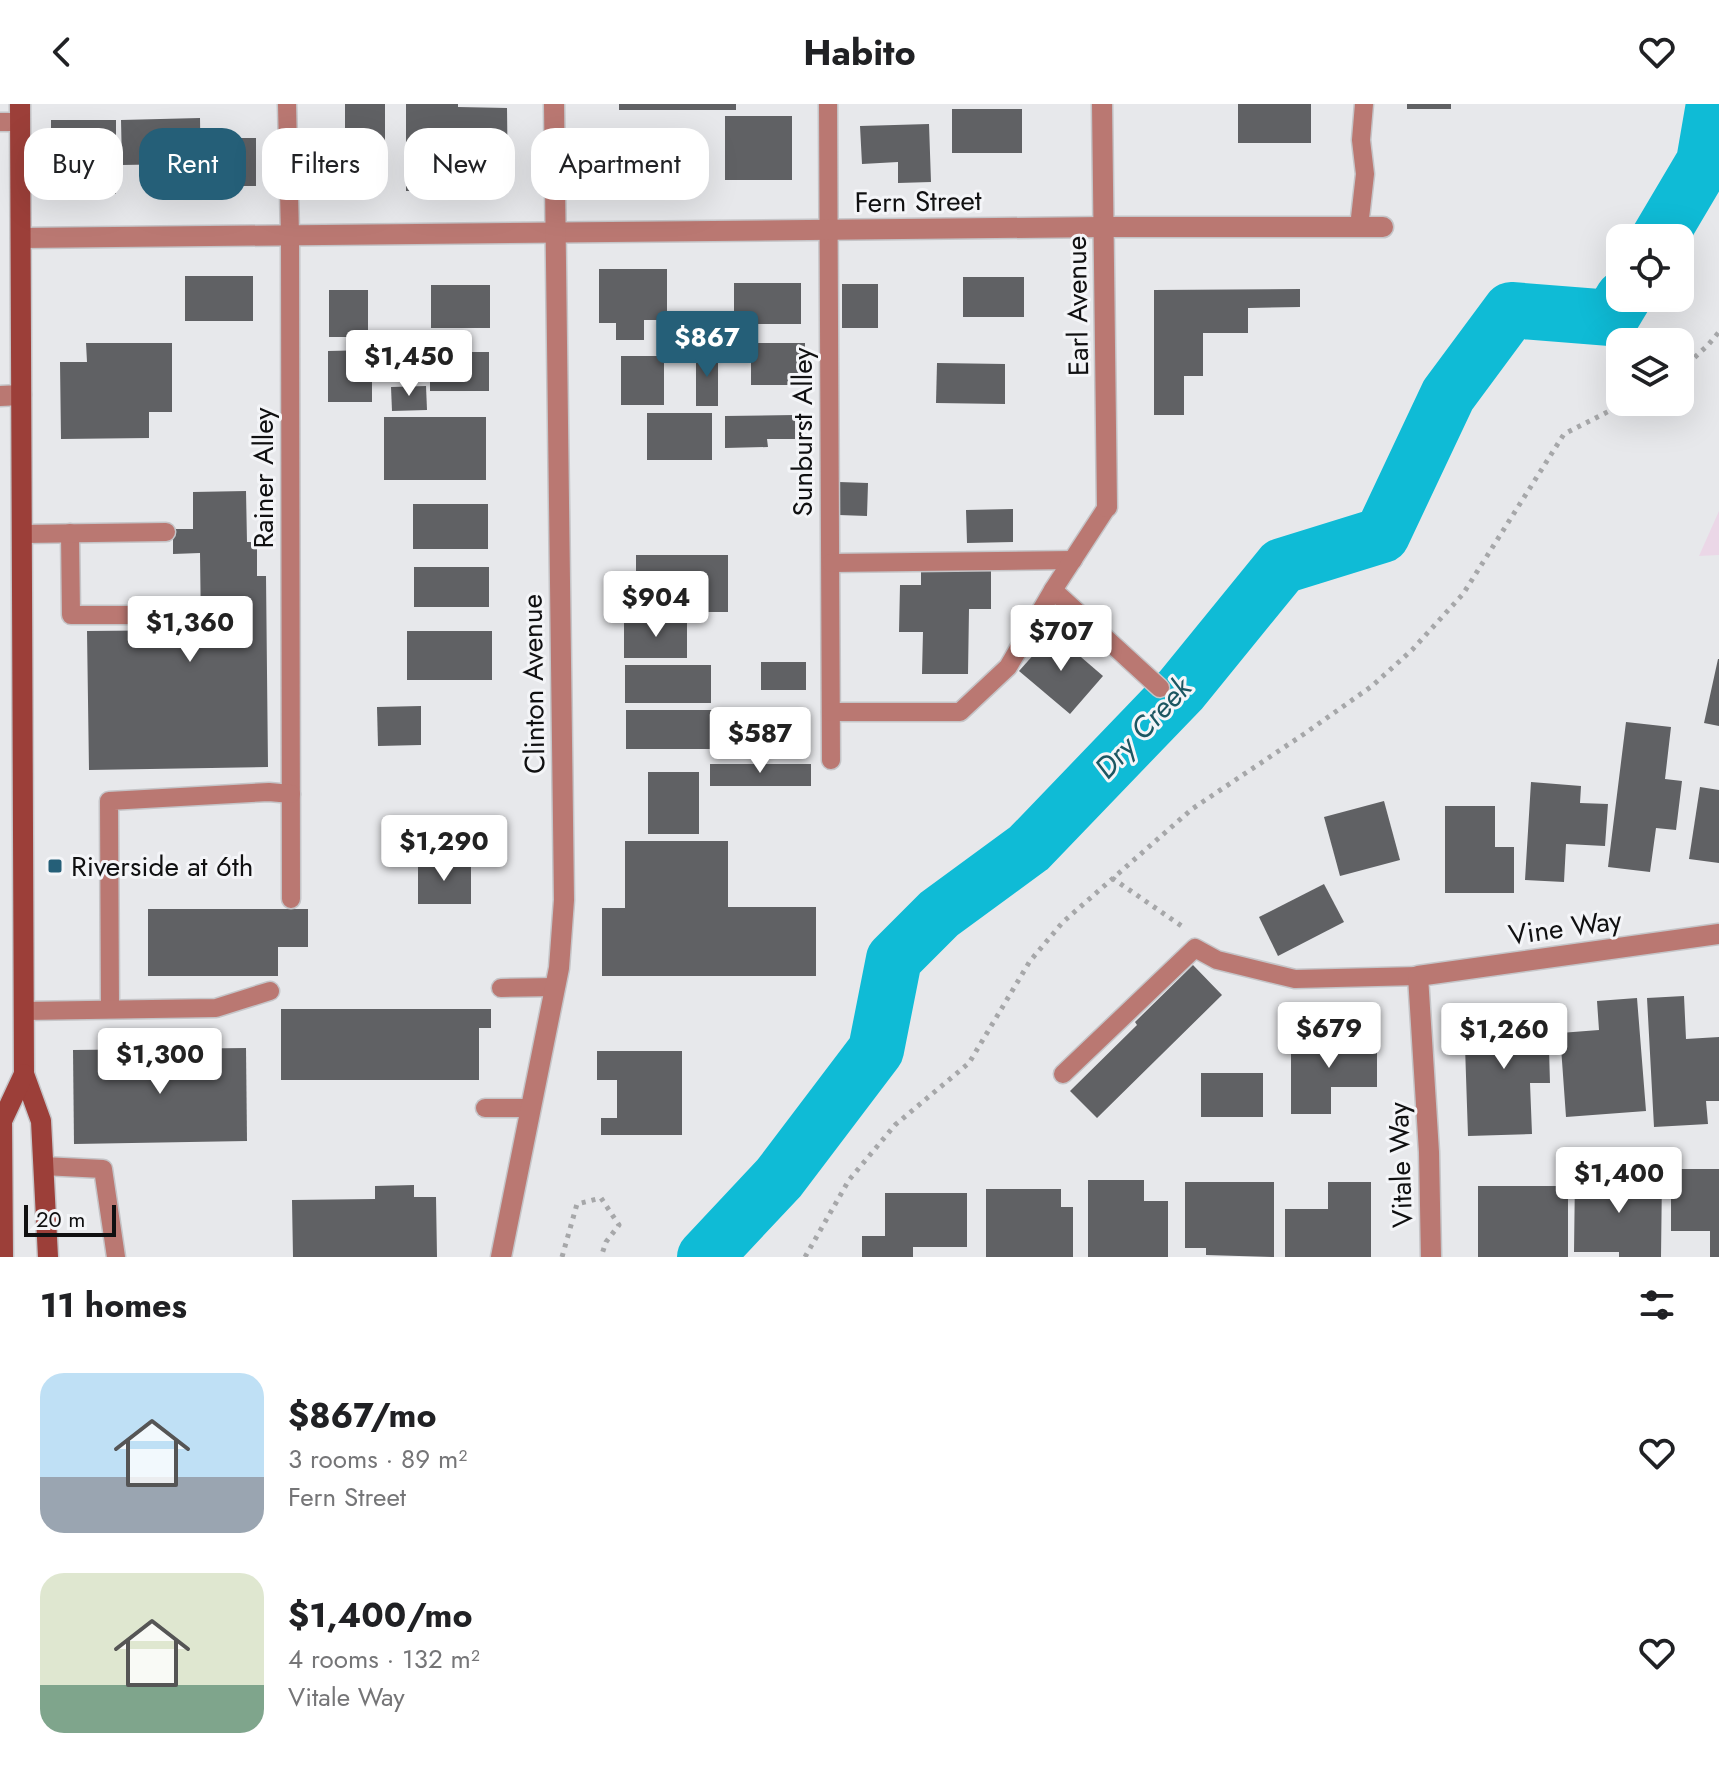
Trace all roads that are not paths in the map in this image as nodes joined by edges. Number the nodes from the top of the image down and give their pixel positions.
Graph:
1 (287, 104) edge
2 (554, 104) edge
3 (828, 104) edge
4 (1102, 104) edge
5 (1364, 104) edge
6 (13, 116) edge
7 (1104, 227) junction
8 (1359, 227) junction
9 (1383, 227) dead end
10 (829, 230) junction
11 (555, 233) junction
12 (290, 235) junction
13 (21, 238) junction
14 (21, 395) junction
15 (0, 396) edge
16 (1107, 507) joint
17 (166, 532) dead end
18 (70, 533) junction
19 (23, 534) junction
20 (1073, 560) junction
21 (831, 563) junction
22 (1053, 590) junction
23 (186, 615) dead end
24 (1160, 688) dead end
25 (831, 712) junction
26 (831, 760) dead end
27 (291, 794) junction
28 (291, 899) dead end
29 (1719, 934) edge
30 (1418, 976) junction
31 (555, 987) junction
32 (501, 988) dead end
33 (270, 991) dead end
34 (110, 1009) junction
35 (24, 1011) junction
36 (24, 1074) junction
37 (1063, 1074) dead end
38 (485, 1108) dead end
39 (531, 1108) junction
40 (1, 1149) edge
41 (43, 1166) junction
42 (3, 1257) edge
43 (48, 1257) edge
44 (116, 1257) edge
45 (501, 1257) edge
46 (1431, 1257) edge

1 - 12 lane, Rainer Alley
2 - 11 street, Clinton Avenue
3 - 10 lane, Sunburst Alley
4 - 7 street, Earl Avenue
5 - 8 lane
6 - 13 main road
7 - 8 street, Fern Street
7 - 10 street, Fern Street
7 - 16 street, Earl Avenue
8 - 9 street, Fern Street
10 - 11 street, Fern Street
10 - 21 lane, Sunburst Alley
11 - 12 street, Fern Street
11 - 31 street, Clinton Avenue
12 - 13 street, Fern Street
12 - 27 lane, Rainer Alley
13 - 14 main road
14 - 15 street
14 - 19 main road
16 - 20 lane
17 - 18 lane
18 - 19 lane
18 - 23 lane
19 - 35 main road
20 - 21 lane
20 - 22 lane
21 - 25 lane, Sunburst Alley
22 - 24 lane
22 - 25 lane
25 - 26 lane, Sunburst Alley
27 - 28 lane, Rainer Alley
27 - 34 lane
29 - 30 street, Vine Way
30 - 37 lane
30 - 46 street, Vitale Way
31 - 32 lane
31 - 39 street, Clinton Avenue
33 - 34 lane
34 - 35 lane
35 - 36 main road
36 - 40 main road
36 - 41 main road
38 - 39 lane
39 - 45 street, Clinton Avenue
40 - 42 main road
41 - 43 main road
41 - 44 lane

